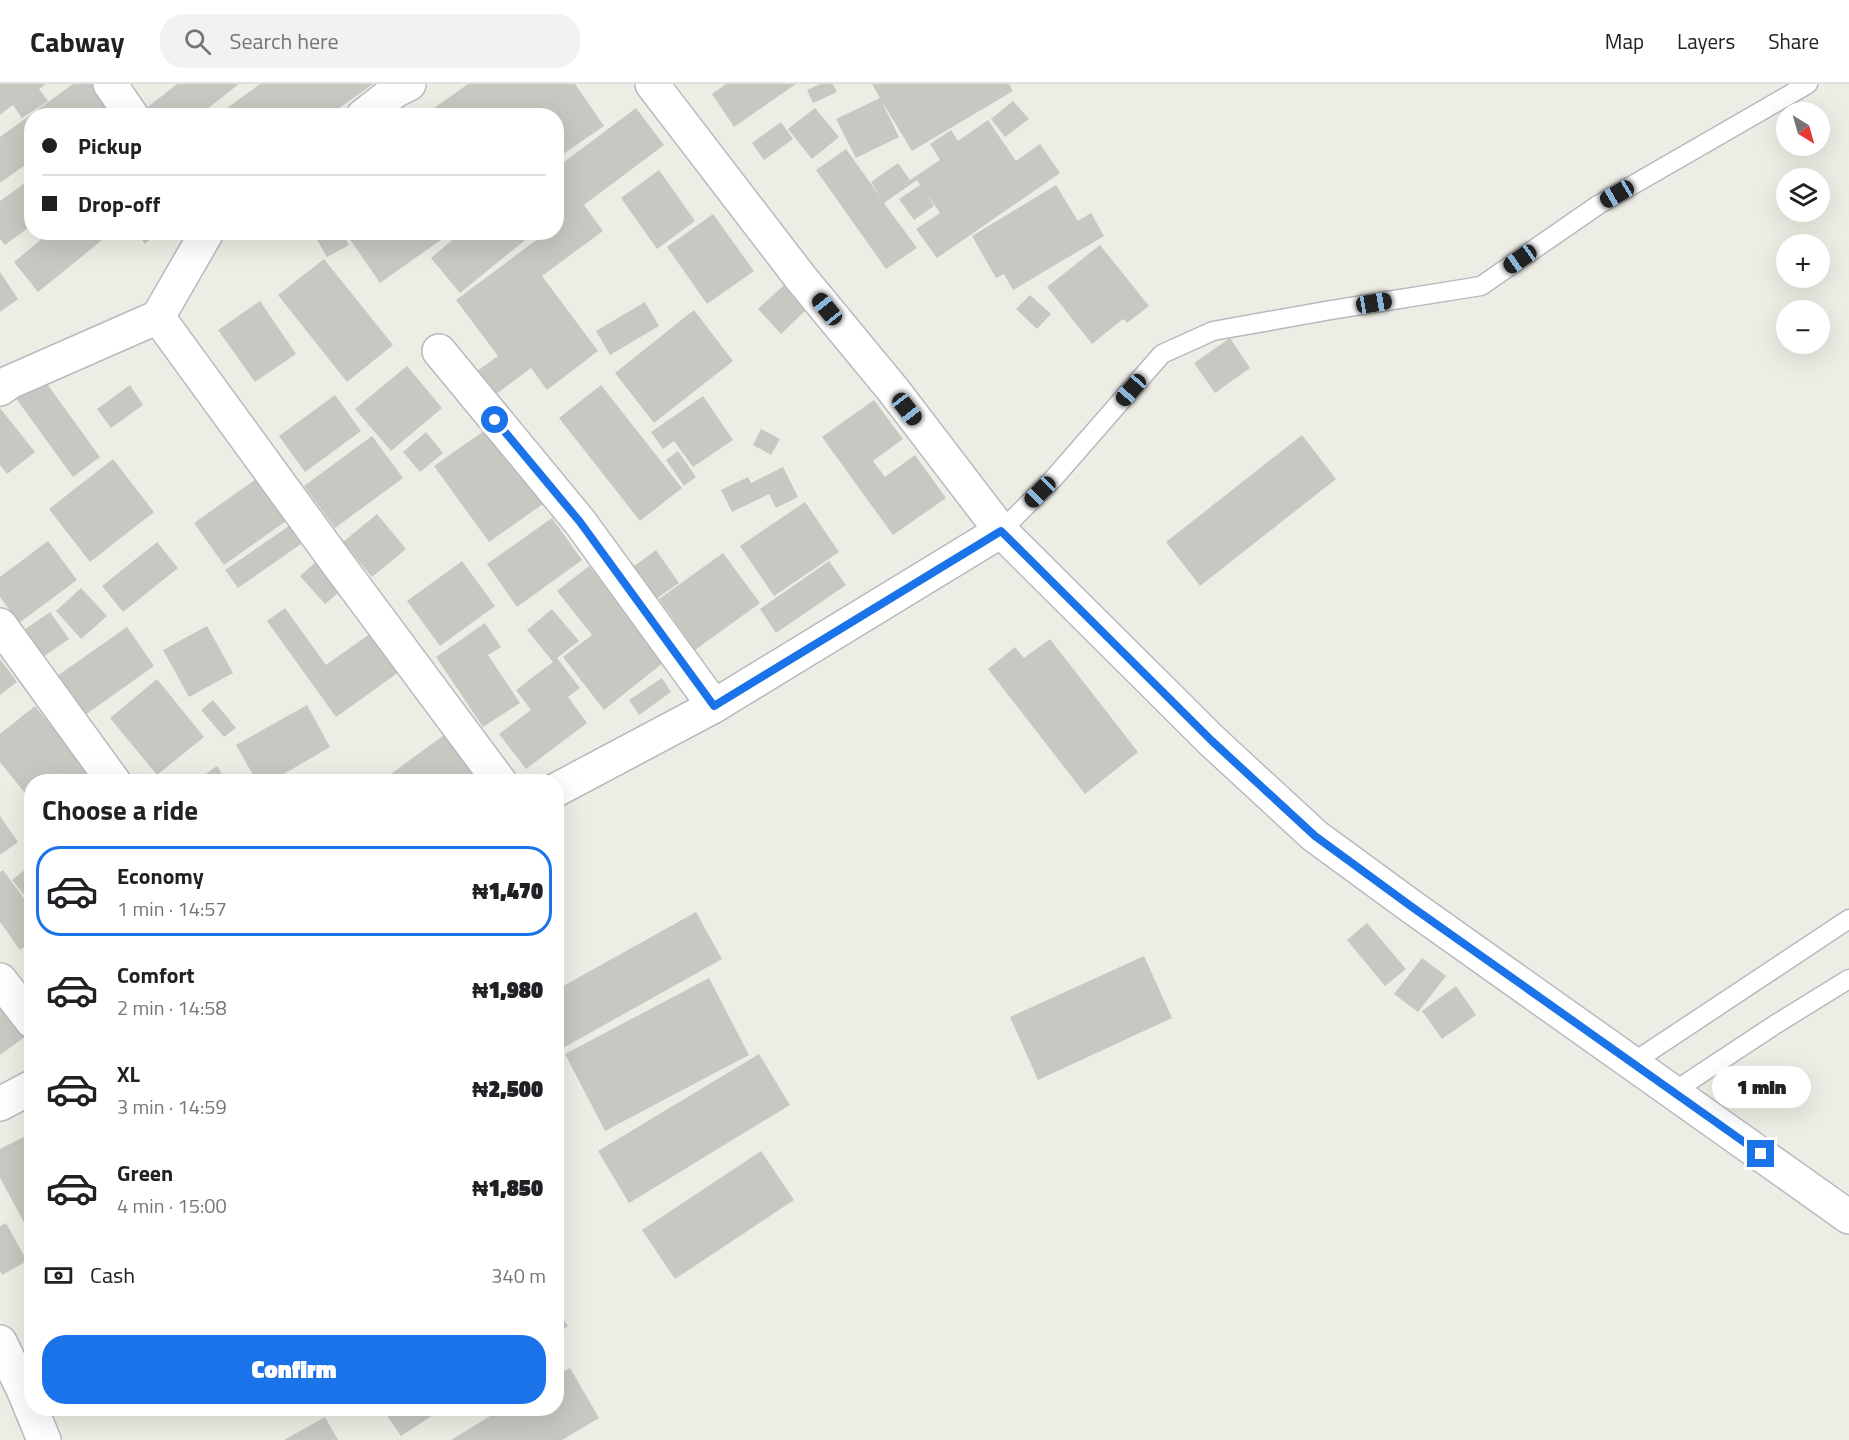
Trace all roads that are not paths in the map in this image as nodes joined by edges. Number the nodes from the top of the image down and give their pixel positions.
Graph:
1 (111, 84) edge
2 (409, 84) edge
3 (652, 84) edge
4 (1808, 84) edge
5 (127, 108) edge
6 (373, 108) edge
7 (202, 240) edge
8 (158, 317) junction
9 (439, 351) dead end
10 (0, 389) edge
11 (1001, 531) junction
12 (0, 625) edge
13 (714, 706) junction
14 (108, 774) edge
15 (494, 774) edge
16 (564, 786) edge
17 (1849, 919) edge
18 (1849, 979) edge
19 (0, 980) edge
20 (24, 1011) edge
21 (1632, 1063) junction
22 (24, 1091) edge
23 (1673, 1092) junction
24 (0, 1104) edge
25 (1849, 1217) edge
26 (0, 1342) edge
27 (24, 1391) edge
28 (34, 1416) edge
29 (44, 1440) edge

1 - 5 street
2 - 6 street
3 - 11 street
4 - 11 lane
7 - 8 street
8 - 10 street
8 - 15 street
9 - 13 street
11 - 13 street
11 - 21 street
12 - 14 street
13 - 16 street
17 - 21 lane
18 - 23 lane
19 - 20 street
21 - 23 street
22 - 24 street
23 - 25 street
26 - 27 street
28 - 29 street

